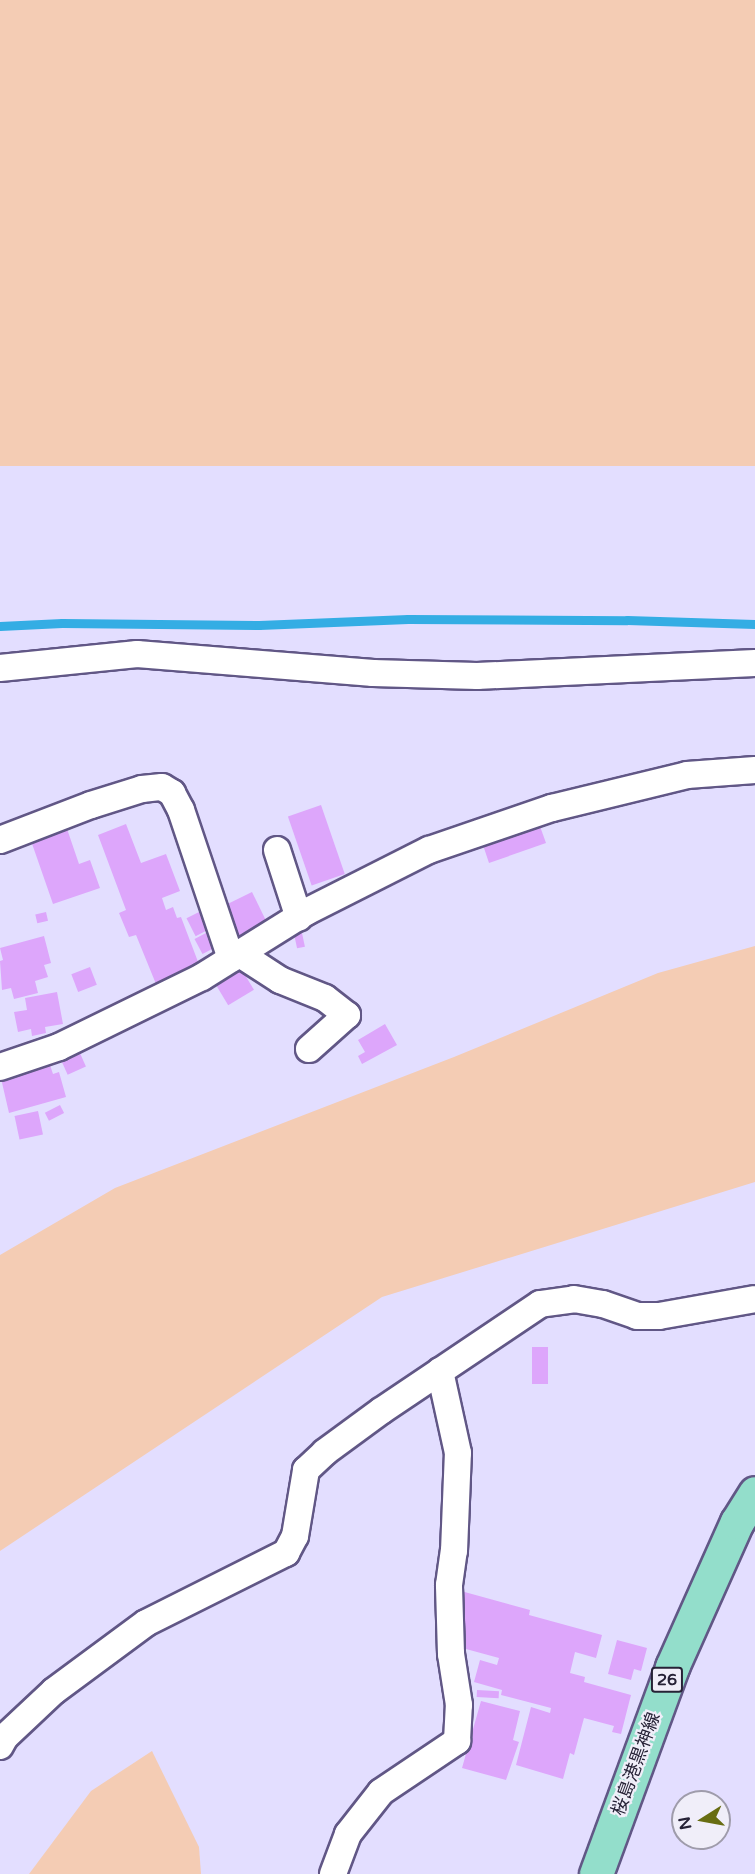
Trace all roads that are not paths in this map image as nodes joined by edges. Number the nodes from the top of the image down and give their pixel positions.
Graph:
1 (755, 663) edge
2 (0, 668) edge
3 (755, 770) edge
4 (0, 840) edge
5 (277, 850) dead end
6 (299, 918) junction
7 (235, 956) junction
8 (309, 1048) dead end
9 (0, 1067) edge
10 (755, 1299) edge
11 (440, 1371) junction
12 (755, 1493) edge
13 (2, 1739) edge
14 (333, 1874) edge
15 (596, 1874) edge

1 - 2 street
3 - 6 street
4 - 7 street
5 - 6 street
6 - 7 street
7 - 8 street
7 - 9 street
10 - 11 street
11 - 13 street
11 - 14 street
12 - 15 main road, 桜島港黒神線 / 26

